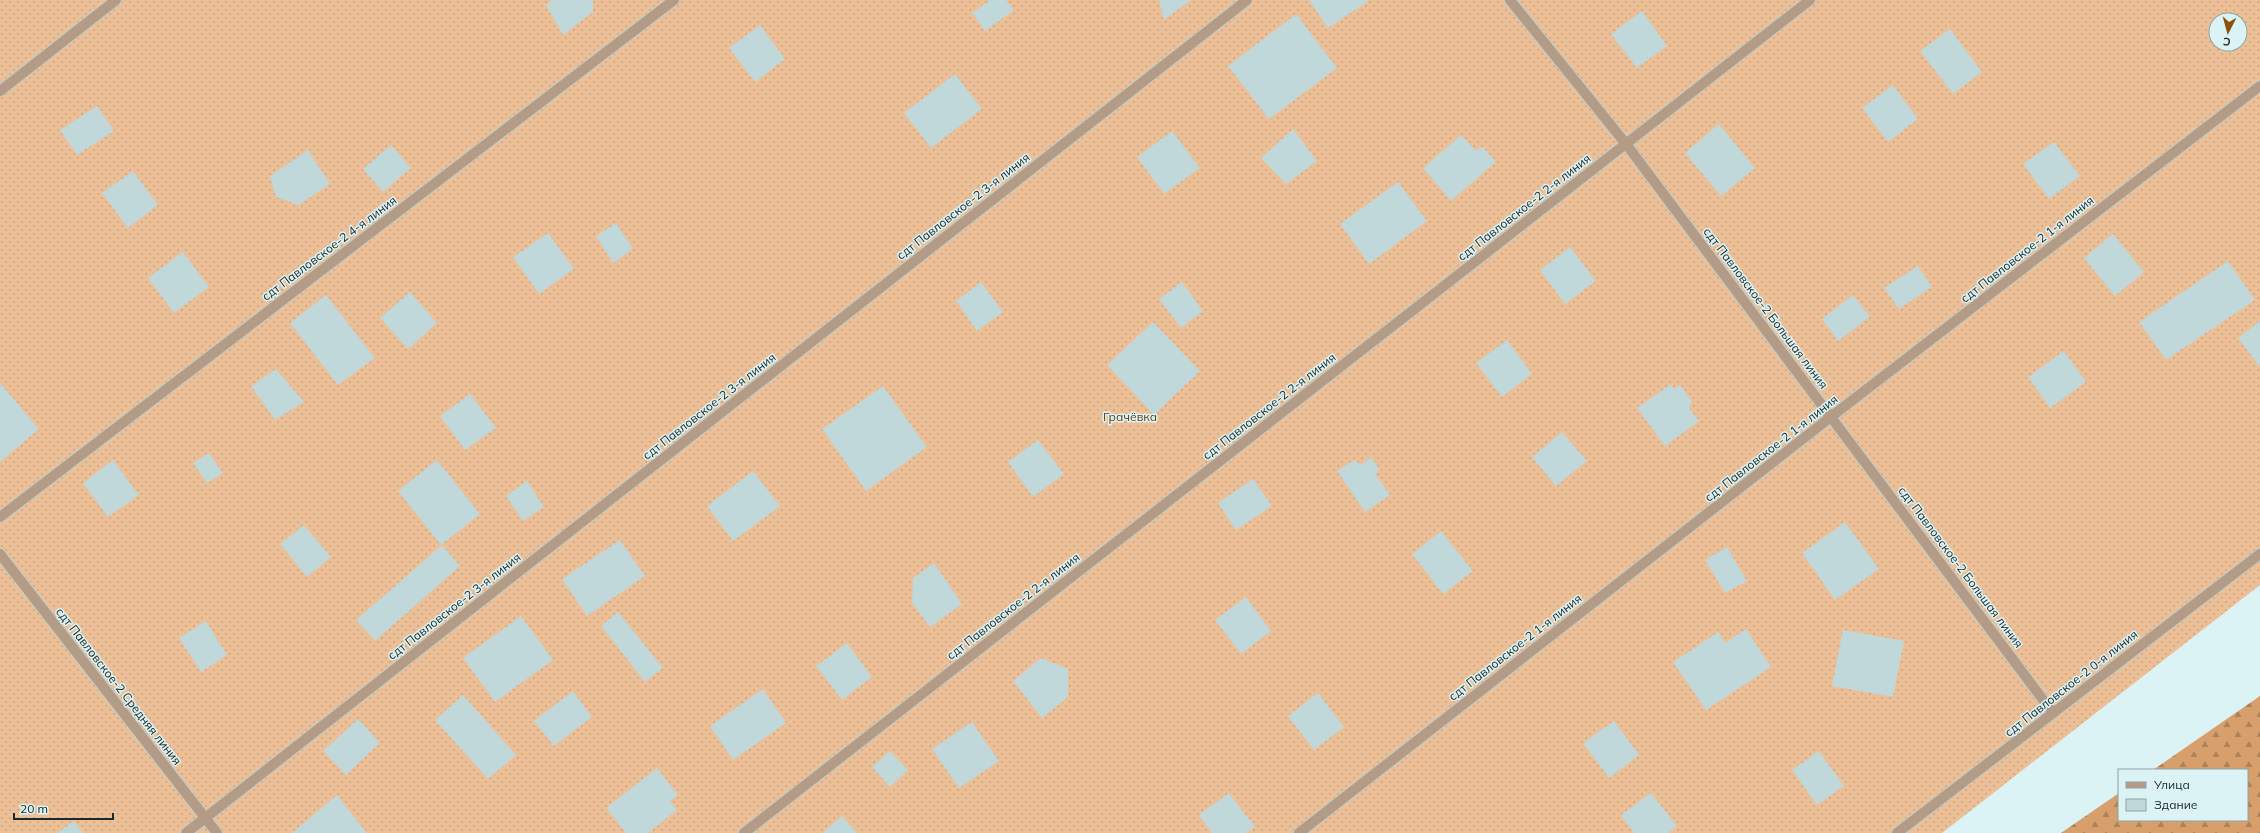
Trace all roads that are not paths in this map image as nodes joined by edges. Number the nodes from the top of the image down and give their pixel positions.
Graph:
1 (116, 0) edge
2 (674, 0) edge
3 (1247, 0) edge
4 (1510, 0) edge
5 (1810, 0) edge
6 (2260, 86) edge
7 (0, 91) edge
8 (1626, 144) junction
9 (1832, 416) junction
10 (0, 517) edge
11 (0, 554) edge
12 (2260, 554) edge
13 (2053, 713) junction
14 (205, 818) junction
15 (186, 833) edge
16 (216, 833) edge
17 (744, 833) edge
18 (1299, 833) edge
19 (1897, 833) edge

1 - 7 lane
2 - 10 lane, сдт Павловское-2 4-я линия
3 - 14 lane, сдт Павловское-2 3-я линия
4 - 8 lane, сдт Павловское-2 Большая линия
5 - 8 lane, сдт Павловское-2 2-я линия
6 - 9 lane, сдт Павловское-2 1-я линия
8 - 9 lane, сдт Павловское-2 Большая линия
8 - 17 lane, сдт Павловское-2 2-я линия
9 - 13 lane, сдт Павловское-2 Большая линия
9 - 18 lane, сдт Павловское-2 1-я линия
11 - 14 lane, сдт Павловское-2 Средняя линия
12 - 13 lane, сдт Павловское-2 0-я линия
13 - 19 lane, сдт Павловское-2 0-я линия
14 - 15 lane, сдт Павловское-2 3-я линия
14 - 16 lane, сдт Павловское-2 Средняя линия

